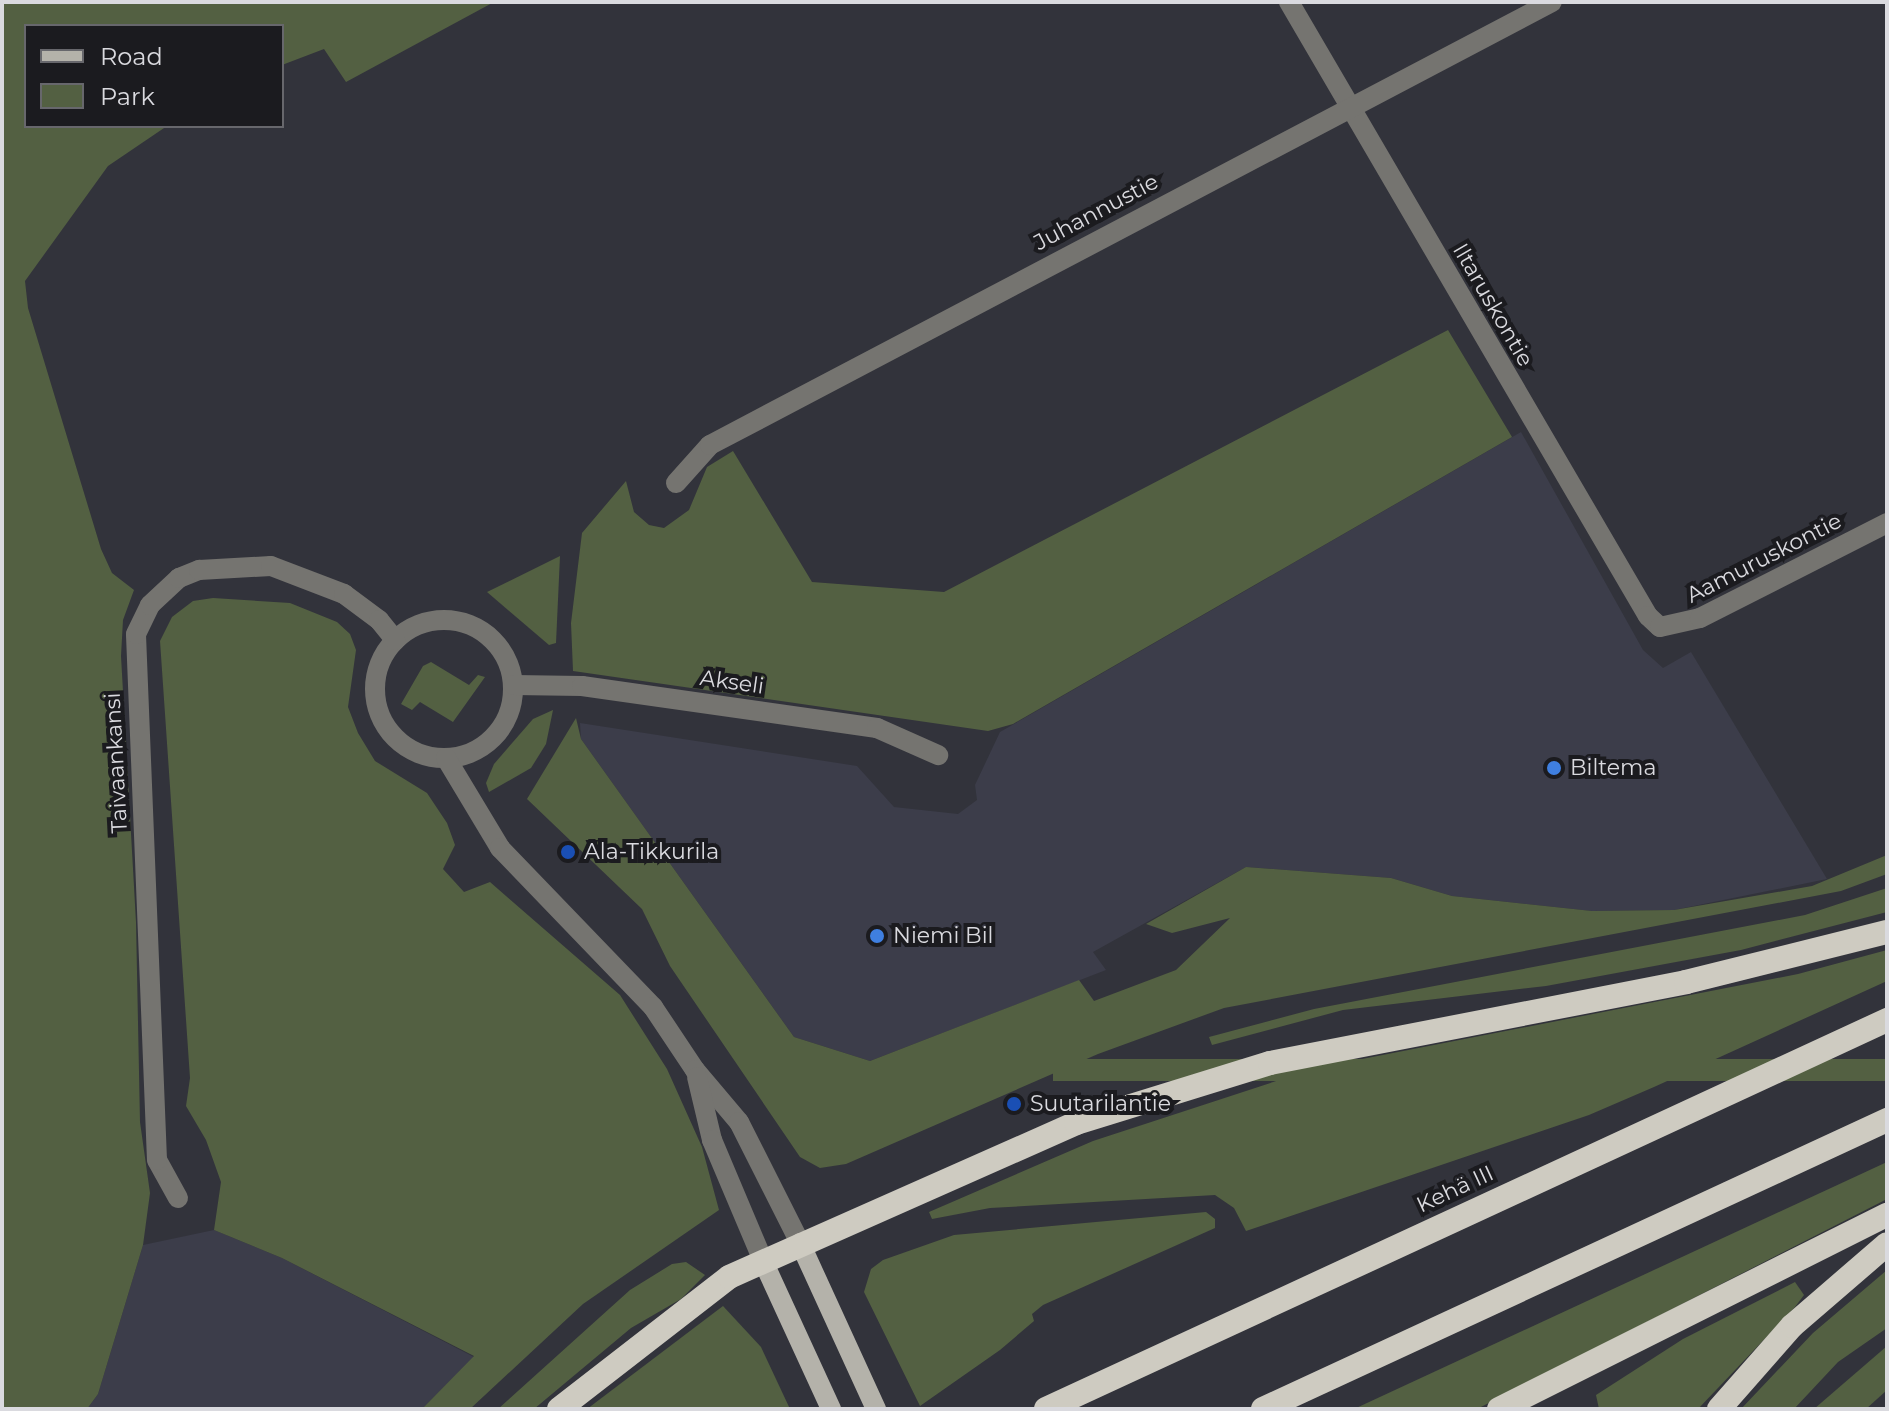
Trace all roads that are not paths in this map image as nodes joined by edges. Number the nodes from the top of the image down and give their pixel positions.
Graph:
1 (1289, 2) edge
2 (1552, 2) edge
3 (1350, 106) junction
4 (676, 483) dead end
5 (1887, 523) edge
6 (1660, 627) joint
7 (395, 640) junction
8 (514, 685) junction
9 (938, 755) dead end
10 (446, 758) junction
11 (1887, 932) edge
12 (1887, 1020) edge
13 (695, 1070) junction
14 (1887, 1120) edge
15 (178, 1198) dead end
16 (1887, 1215) edge
17 (800, 1243) junction
18 (1887, 1244) edge
19 (763, 1261) junction
20 (559, 1409) edge
21 (831, 1409) edge
22 (876, 1409) edge
23 (1046, 1409) edge
24 (1263, 1409) edge
25 (1499, 1409) edge
26 (1719, 1409) edge

1 - 3 street, Iltaruskontie
2 - 3 street, Juhannustie
3 - 4 street, Juhannustie
3 - 6 street, Iltaruskontie
5 - 6 street, Aamuruskontie
7 - 8 street
7 - 10 street
7 - 15 street, Taivaankansi
8 - 9 street, Akseli
8 - 10 street
10 - 13 street
11 - 17 highway
12 - 23 highway, Kehä III
13 - 17 street
13 - 19 street
14 - 24 highway
16 - 25 highway
17 - 19 highway
17 - 22 main road
18 - 26 highway
19 - 20 highway
19 - 21 main road

